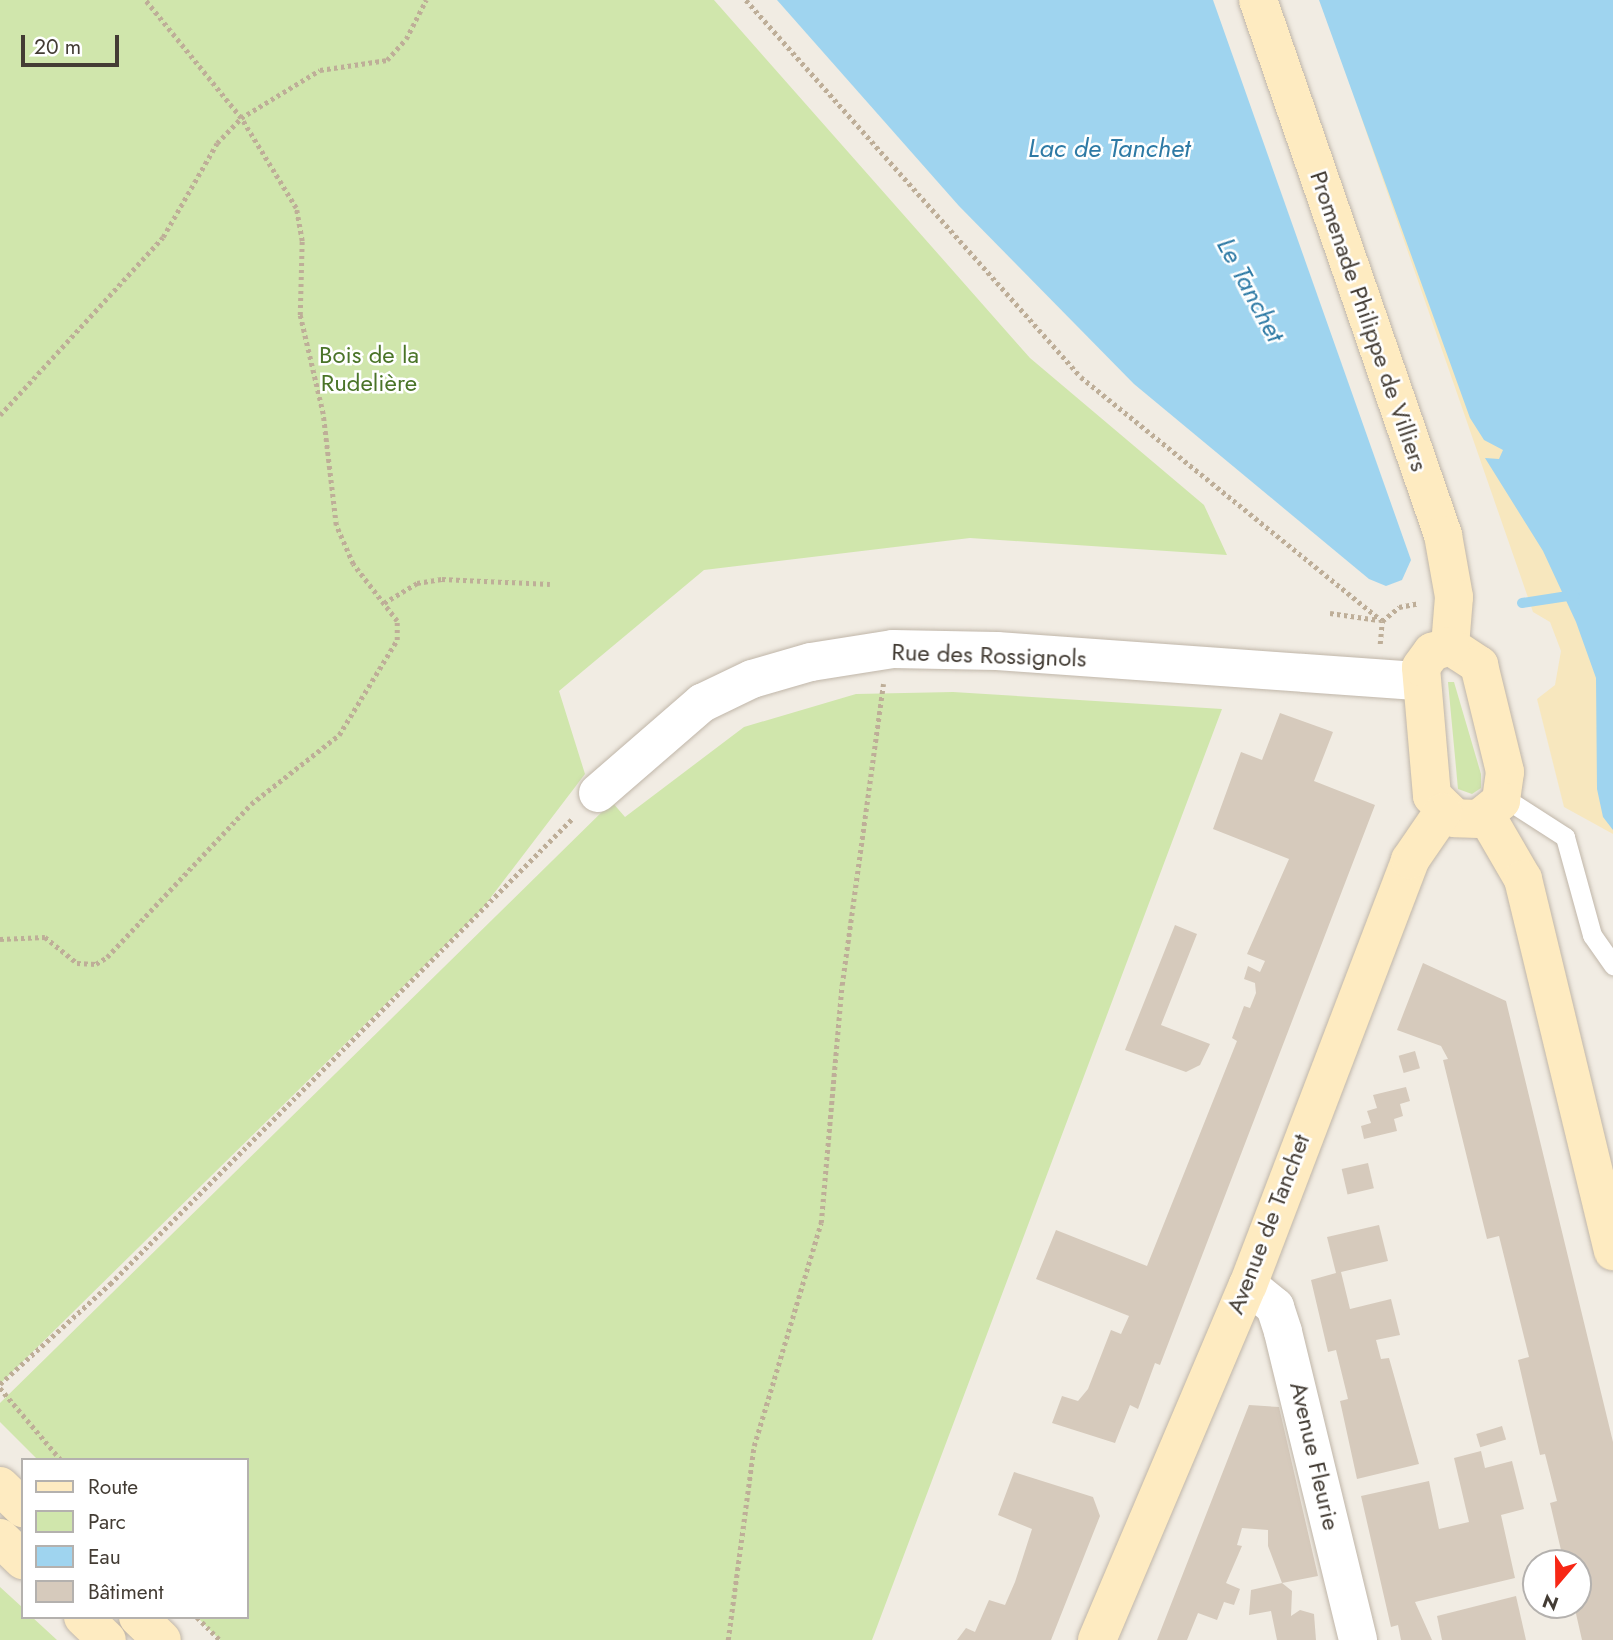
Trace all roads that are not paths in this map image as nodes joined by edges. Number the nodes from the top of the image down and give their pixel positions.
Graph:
1 (1258, 0) edge
2 (1450, 646) junction
3 (1420, 681) junction
4 (598, 793) road end
5 (1495, 807) junction
6 (1443, 812) junction
7 (1613, 965) edge
8 (1613, 1251) edge
9 (1248, 1285) junction
10 (0, 1486) edge
11 (21, 1506) edge
12 (0, 1538) edge
13 (21, 1558) edge
14 (85, 1619) edge
15 (140, 1619) edge
16 (107, 1640) edge
17 (162, 1640) edge
18 (1097, 1640) edge
19 (1358, 1640) edge

1 - 2 street, Promenade Philippe de Villiers
2 - 3 street
2 - 5 street
3 - 4 street, Rue des Rossignols
3 - 6 street
5 - 6 street
5 - 7 lane
5 - 8 street
6 - 9 street, Avenue de Tanchet
9 - 18 street, Avenue de Tanchet
9 - 19 street, Avenue Fleurie
10 - 11 street
12 - 13 street
14 - 16 street
15 - 17 street

